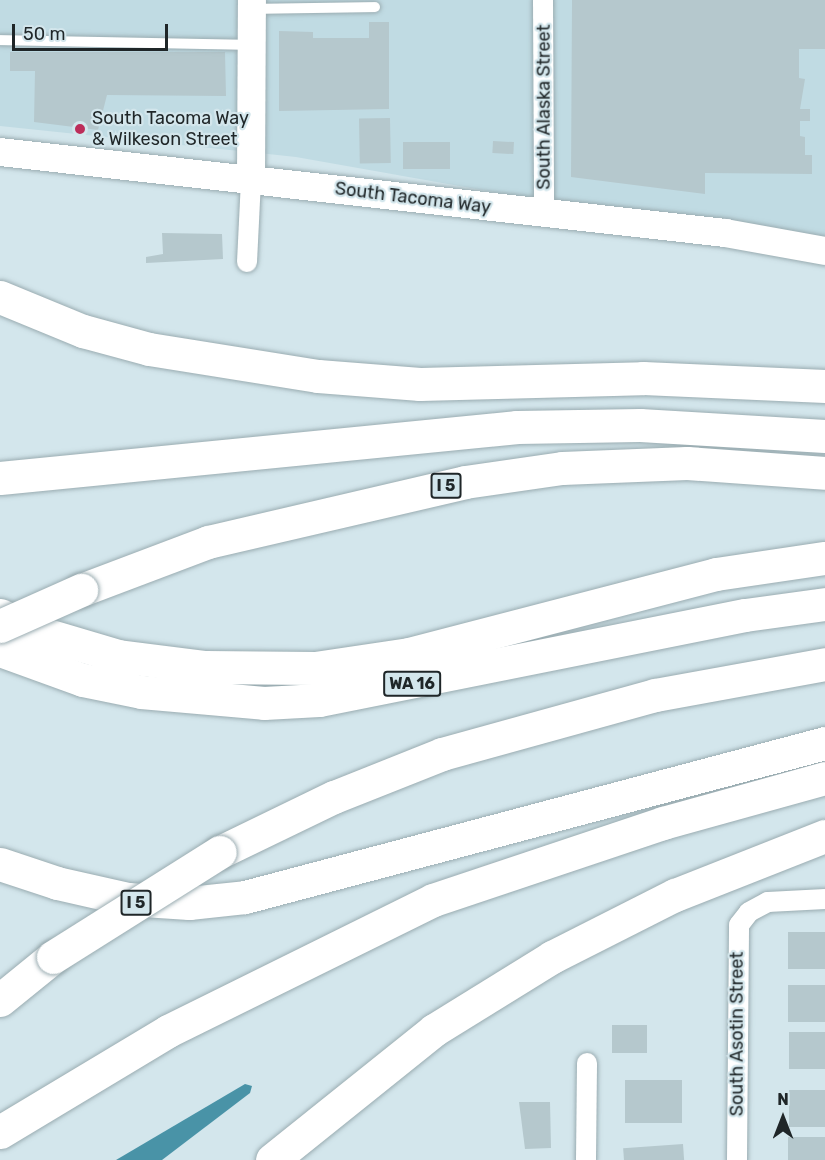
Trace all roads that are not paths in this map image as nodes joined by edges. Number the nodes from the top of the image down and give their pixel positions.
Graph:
1 (543, 0) edge
2 (251, 4) edge
3 (375, 7) dead end
4 (0, 40) edge
5 (251, 45) junction
6 (0, 152) edge
7 (250, 179) junction
8 (544, 214) junction
9 (825, 251) edge
10 (247, 262) dead end
11 (0, 297) edge
12 (825, 386) edge
13 (825, 436) edge
14 (825, 473) edge
15 (0, 478) edge
16 (825, 558) edge
17 (825, 603) edge
18 (0, 615) edge
19 (0, 626) edge
20 (0, 650) edge
21 (825, 664) edge
22 (825, 743) edge
23 (825, 778) edge
24 (825, 836) edge
25 (0, 864) edge
26 (825, 899) edge
27 (0, 1000) edge
28 (587, 1064) dead end
29 (0, 1132) edge
30 (272, 1160) edge
31 (586, 1160) edge
32 (736, 1160) edge

1 - 8 street, South Alaska Street
2 - 3 lane
2 - 5 main road
4 - 5 lane
5 - 7 main road
6 - 7 main road, South Tacoma Way
7 - 8 main road, South Tacoma Way
7 - 10 street
8 - 9 main road, South Tacoma Way
11 - 12 highway
13 - 15 highway
14 - 19 highway, I 5, bridge
16 - 18 highway
17 - 20 highway, WA 16
21 - 27 highway, I 5, bridge
22 - 25 highway
23 - 29 highway
24 - 30 highway
26 - 32 street, South Asotin Street
28 - 31 street

